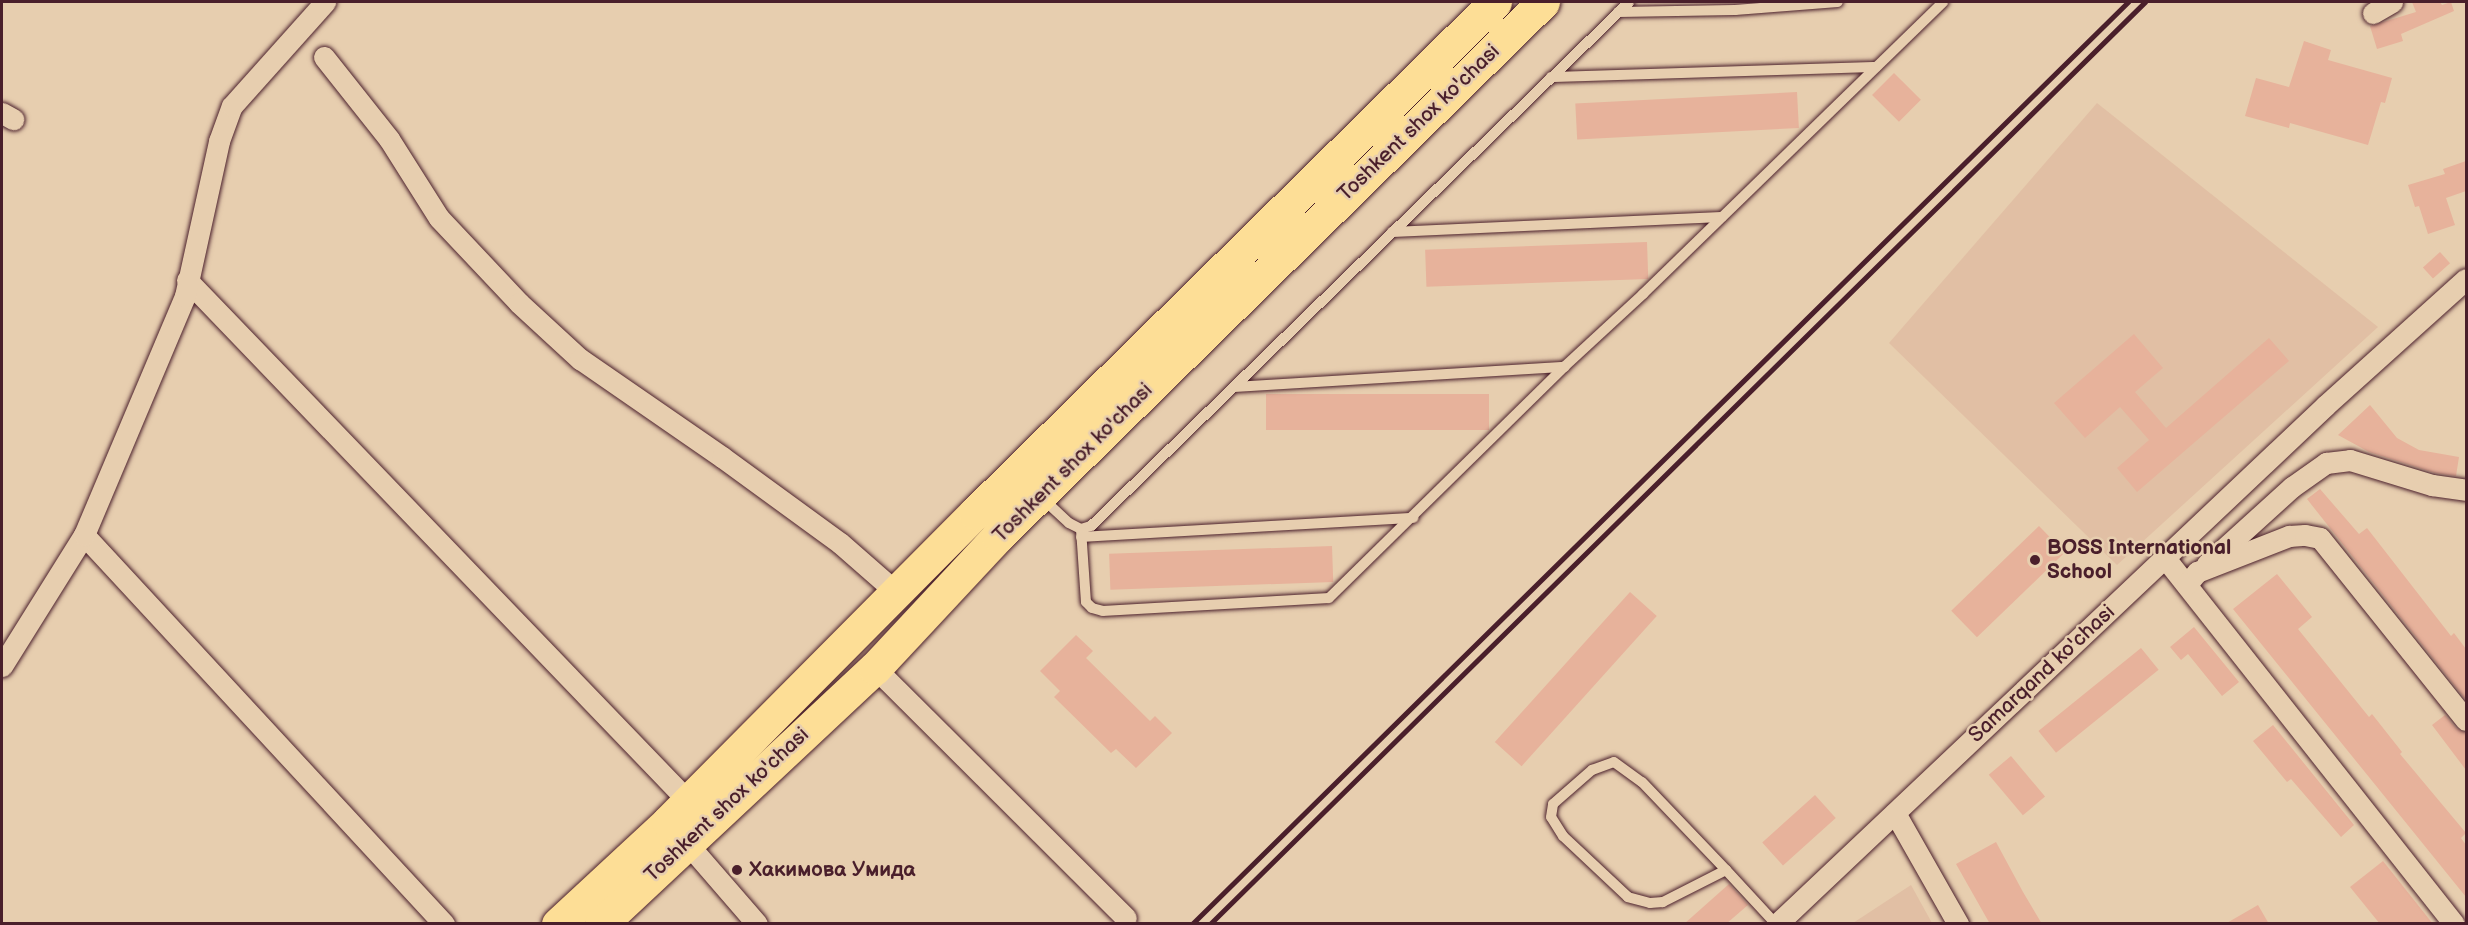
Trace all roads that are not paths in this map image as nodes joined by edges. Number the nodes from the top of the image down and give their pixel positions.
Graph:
1 (325, 2) edge
2 (1495, 2) edge
3 (1543, 2) edge
4 (1629, 2) edge
5 (1838, 2) edge
6 (1943, 2) edge
7 (2392, 2) edge
8 (1618, 12) junction
9 (2373, 13) dead end
10 (324, 57) dead end
11 (1876, 67) junction
12 (1551, 77) junction
13 (1722, 217) junction
14 (1392, 232) junction
15 (2466, 279) edge
16 (187, 280) junction
17 (1564, 367) junction
18 (1235, 387) junction
19 (2466, 490) edge
20 (1039, 496) junction
21 (975, 513) junction
22 (1413, 518) junction
23 (1081, 533) junction
24 (84, 535) junction
25 (998, 536) junction
26 (2164, 558) junction
27 (2192, 578) junction
28 (896, 592) junction
29 (2, 666) edge
30 (875, 668) junction
31 (2466, 720) edge
32 (688, 801) junction
33 (1895, 813) junction
34 (686, 842) junction
35 (1726, 870) junction
36 (2466, 914) edge
37 (1126, 918) dead end
38 (444, 924) edge
39 (558, 924) edge
40 (601, 924) edge
41 (757, 924) edge
42 (1777, 924) edge
43 (1958, 924) edge
44 (2454, 924) edge

1 - 16 street
2 - 21 main road, Toshkent shox ko'chasi
3 - 20 main road, Toshkent shox ko'chasi
4 - 8 lane
5 - 8 lane
6 - 11 lane
7 - 9 street
8 - 12 lane
10 - 28 street
11 - 12 lane
11 - 13 lane
12 - 14 lane
13 - 14 lane
13 - 17 lane
14 - 18 lane
15 - 26 street, Samarqand ko'chasi
16 - 24 street
16 - 32 street
17 - 18 lane
17 - 22 lane
18 - 23 lane
19 - 27 street
20 - 23 lane
20 - 25 main road, Toshkent shox ko'chasi
21 - 25 main road
21 - 28 main road, Toshkent shox ko'chasi
22 - 23 lane
22 - 23 lane
24 - 29 street
24 - 38 street
25 - 30 main road, Toshkent shox ko'chasi
26 - 27 street
26 - 33 street, Samarqand ko'chasi
27 - 31 street
27 - 44 street
28 - 32 main road, Toshkent shox ko'chasi
30 - 34 main road, Toshkent shox ko'chasi
30 - 37 street
32 - 39 main road, Toshkent shox ko'chasi
33 - 42 street, Samarqand ko'chasi
33 - 43 street
34 - 40 main road, Toshkent shox ko'chasi
34 - 41 street
35 - 35 lane
35 - 42 lane
36 - 44 street

